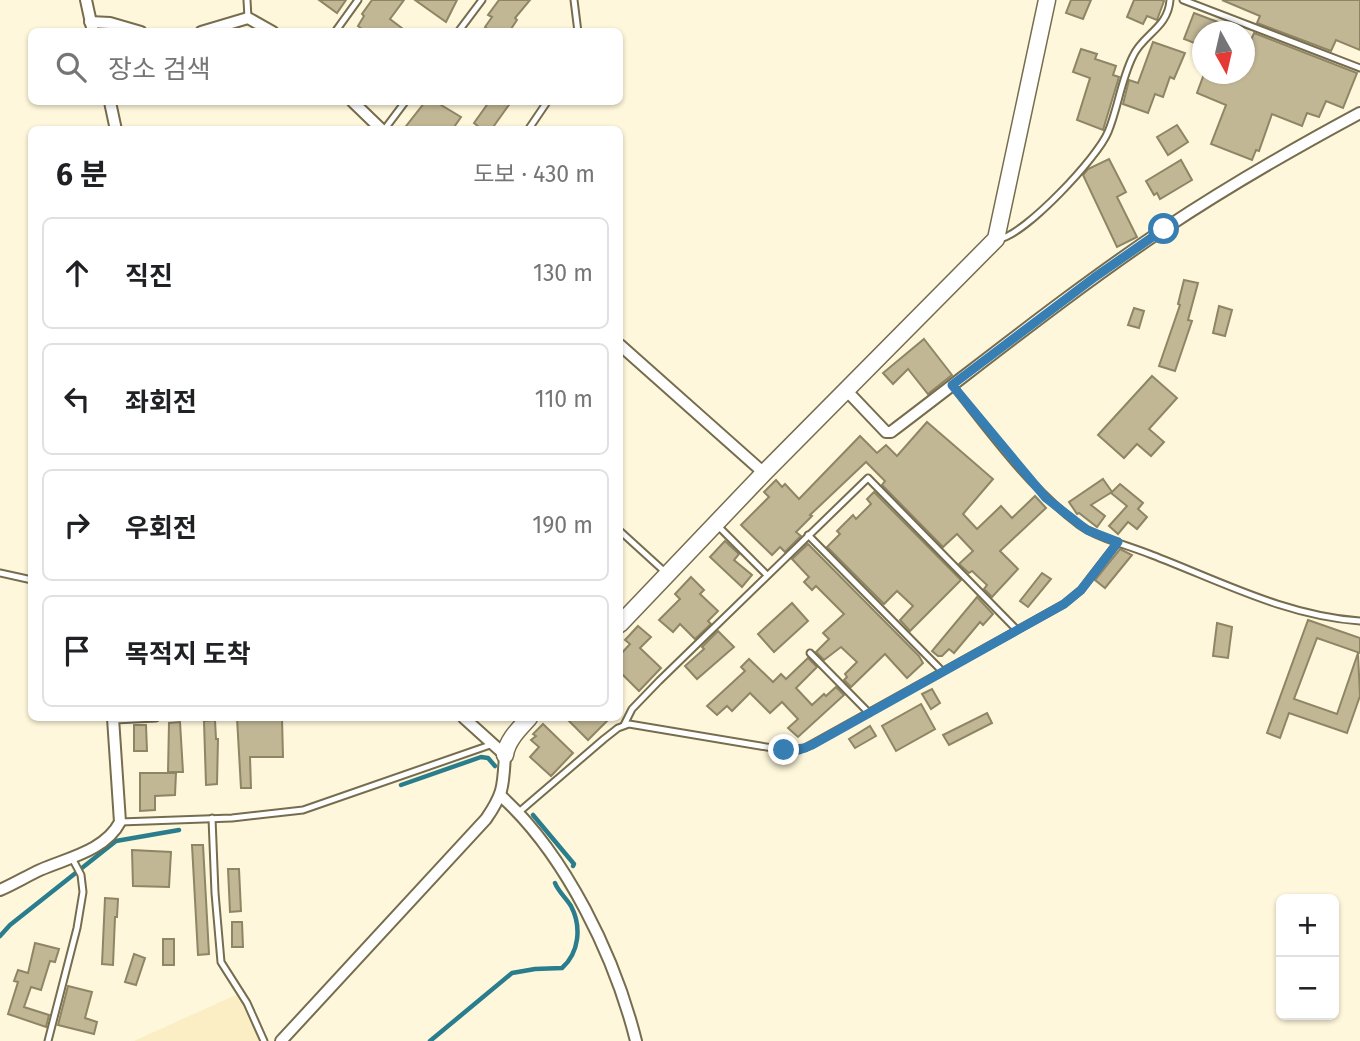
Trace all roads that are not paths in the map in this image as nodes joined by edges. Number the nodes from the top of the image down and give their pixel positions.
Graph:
1 (86, 0) edge
2 (247, 0) edge
3 (358, 0) edge
4 (482, 0) edge
5 (574, 0) edge
6 (1047, 0) edge
7 (1170, 0) edge
8 (1183, 0) edge
9 (248, 18) junction
10 (92, 27) edge
11 (127, 28) edge
12 (214, 28) edge
13 (266, 28) edge
14 (338, 28) edge
15 (461, 28) edge
16 (578, 28) edge
17 (1360, 68) edge
18 (111, 105) edge
19 (356, 105) edge
20 (403, 105) edge
21 (545, 105) edge
22 (1360, 113) edge
23 (115, 126) edge
24 (379, 126) edge
25 (386, 126) edge
26 (531, 126) edge
27 (996, 239) junction
28 (623, 348) edge
29 (952, 385) junction
30 (847, 391) junction
31 (764, 473) junction
32 (716, 524) junction
33 (808, 535) junction
34 (623, 536) edge
35 (1118, 542) junction
36 (0, 573) edge
37 (667, 575) junction
38 (767, 575) junction
39 (28, 579) edge
40 (623, 621) edge
41 (1360, 621) edge
42 (1017, 630) junction
43 (810, 653) dead end
44 (942, 671) junction
45 (870, 713) junction
46 (114, 721) edge
47 (467, 721) edge
48 (526, 721) edge
49 (624, 725) junction
50 (499, 750) junction
51 (500, 796) junction
52 (519, 812) junction
53 (212, 818) junction
54 (120, 822) junction
55 (75, 863) junction
56 (0, 890) edge
57 (48, 1041) edge
58 (264, 1041) edge
59 (281, 1041) edge
60 (636, 1041) edge

1 - 10 street
2 - 9 lane
3 - 14 lane
4 - 15 lane
5 - 16 lane
6 - 27 street
7 - 27 lane
8 - 17 lane
9 - 12 street
9 - 13 street
10 - 11 street
18 - 23 street
19 - 24 street
20 - 25 lane
21 - 26 lane
22 - 29 street
27 - 30 street
28 - 31 street
29 - 30 street
29 - 35 lane
30 - 31 street
31 - 32 street
32 - 37 street
32 - 38 lane
33 - 38 lane
33 - 42 lane
33 - 44 lane
34 - 37 lane
35 - 41 lane
35 - 42 lane
36 - 39 lane
37 - 40 street
38 - 49 lane
42 - 44 lane
43 - 45 lane
44 - 45 lane
45 - 49 lane
46 - 54 street
47 - 50 street
48 - 50 street
49 - 52 lane
50 - 51 street
50 - 53 lane
51 - 52 street
51 - 59 street
52 - 60 street
53 - 54 lane
53 - 58 lane
54 - 55 street
55 - 56 street
55 - 57 lane

